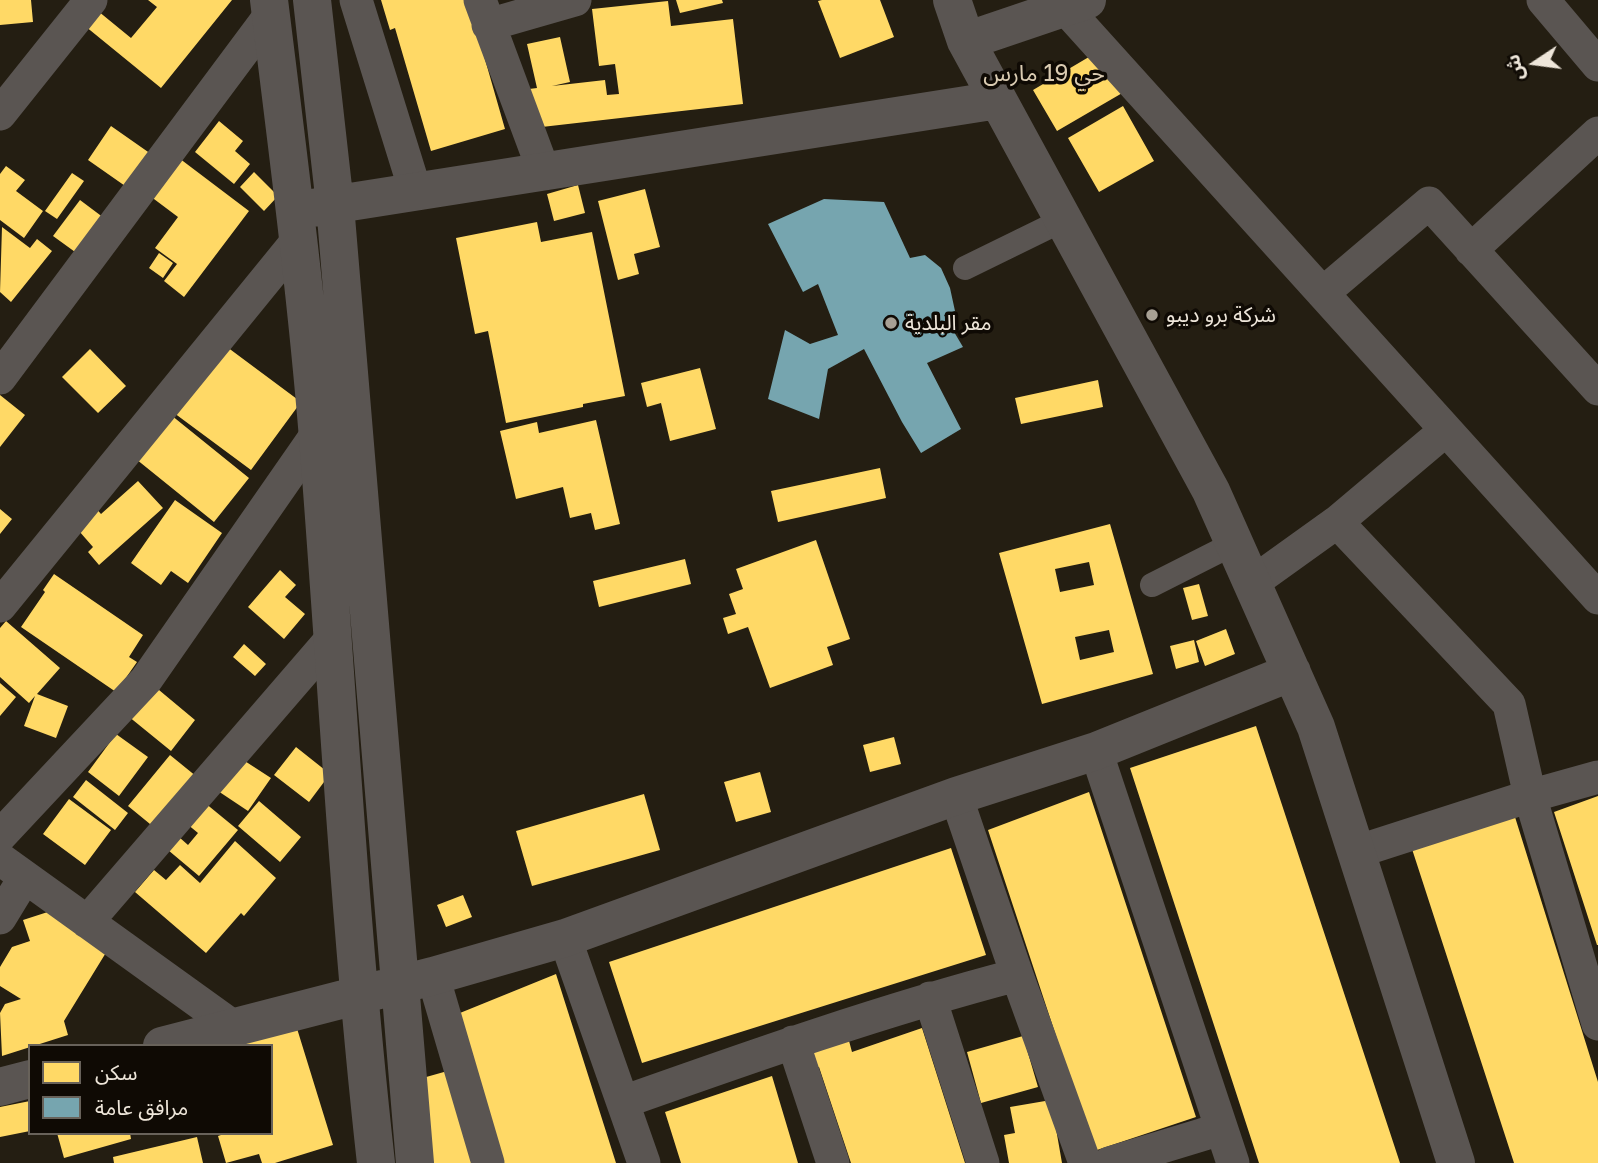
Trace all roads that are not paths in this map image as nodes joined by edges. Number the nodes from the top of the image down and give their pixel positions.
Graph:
1 (91, 0) edge
2 (312, 0) edge
3 (356, 0) edge
4 (576, 0) edge
5 (952, 0) edge
6 (1543, 0) edge
7 (1076, 4) edge
8 (270, 7) edge
9 (484, 12) edge
10 (966, 41) junction
11 (1598, 65) edge
12 (998, 100) junction
13 (0, 114) edge
14 (1598, 133) edge
15 (544, 172) junction
16 (415, 190) junction
17 (335, 205) junction
18 (1063, 219) junction
19 (297, 225) junction
20 (1471, 250) junction
21 (965, 268) dead end
22 (1323, 293) junction
23 (0, 378) edge
24 (1598, 389) edge
25 (1447, 430) junction
26 (317, 434) junction
27 (1337, 522) junction
28 (1235, 543) junction
29 (1252, 583) junction
30 (1152, 585) dead end
31 (1598, 598) edge
32 (0, 606) edge
33 (333, 637) junction
34 (1292, 672) junction
35 (1096, 751) junction
36 (1598, 777) edge
37 (956, 796) junction
38 (1530, 796) junction
39 (0, 836) edge
40 (1356, 852) junction
41 (13, 868) edge
42 (0, 918) edge
43 (88, 922) junction
44 (565, 938) junction
45 (1017, 975) junction
46 (417, 980) junction
47 (360, 994) junction
48 (930, 998) junction
49 (1598, 1024) edge
50 (234, 1028) junction
51 (793, 1042) junction
52 (170, 1044) edge
53 (28, 1080) edge
54 (0, 1087) edge
55 (623, 1102) junction
56 (1221, 1129) junction
57 (368, 1161) edge
58 (415, 1163) edge
59 (488, 1163) edge
60 (644, 1163) edge
61 (833, 1163) edge
62 (983, 1163) edge
63 (1085, 1163) edge
64 (1110, 1163) edge
65 (1233, 1163) edge
66 (1456, 1163) edge

1 - 13 street
2 - 17 street
3 - 16 street
4 - 9 street
5 - 10 street
6 - 11 street
7 - 10 street
7 - 22 street
8 - 19 street
8 - 23 street
9 - 15 street
10 - 12 street
12 - 15 street
12 - 18 street
14 - 20 street
15 - 16 street
16 - 17 street
17 - 19 street
17 - 46 street
18 - 21 street
18 - 28 street
19 - 26 street
19 - 32 street
20 - 22 street
20 - 24 street
22 - 25 street
25 - 27 street
25 - 31 street
26 - 33 street
26 - 39 street
27 - 29 street
27 - 38 street
28 - 29 street
28 - 30 street
29 - 34 street
33 - 43 street
33 - 47 street
34 - 35 street
34 - 40 street
35 - 37 street
35 - 56 street
36 - 38 street
37 - 44 street
37 - 45 street
38 - 40 street
38 - 49 street
40 - 66 street
41 - 42 street
41 - 43 street
43 - 50 street
44 - 46 street
44 - 55 street
45 - 48 street
45 - 63 street
46 - 47 street
46 - 58 street
46 - 59 street
47 - 50 street
47 - 57 street
48 - 51 street
48 - 62 street
50 - 52 street
51 - 55 street
51 - 61 street
53 - 54 street
55 - 60 street
56 - 64 street
56 - 65 street

